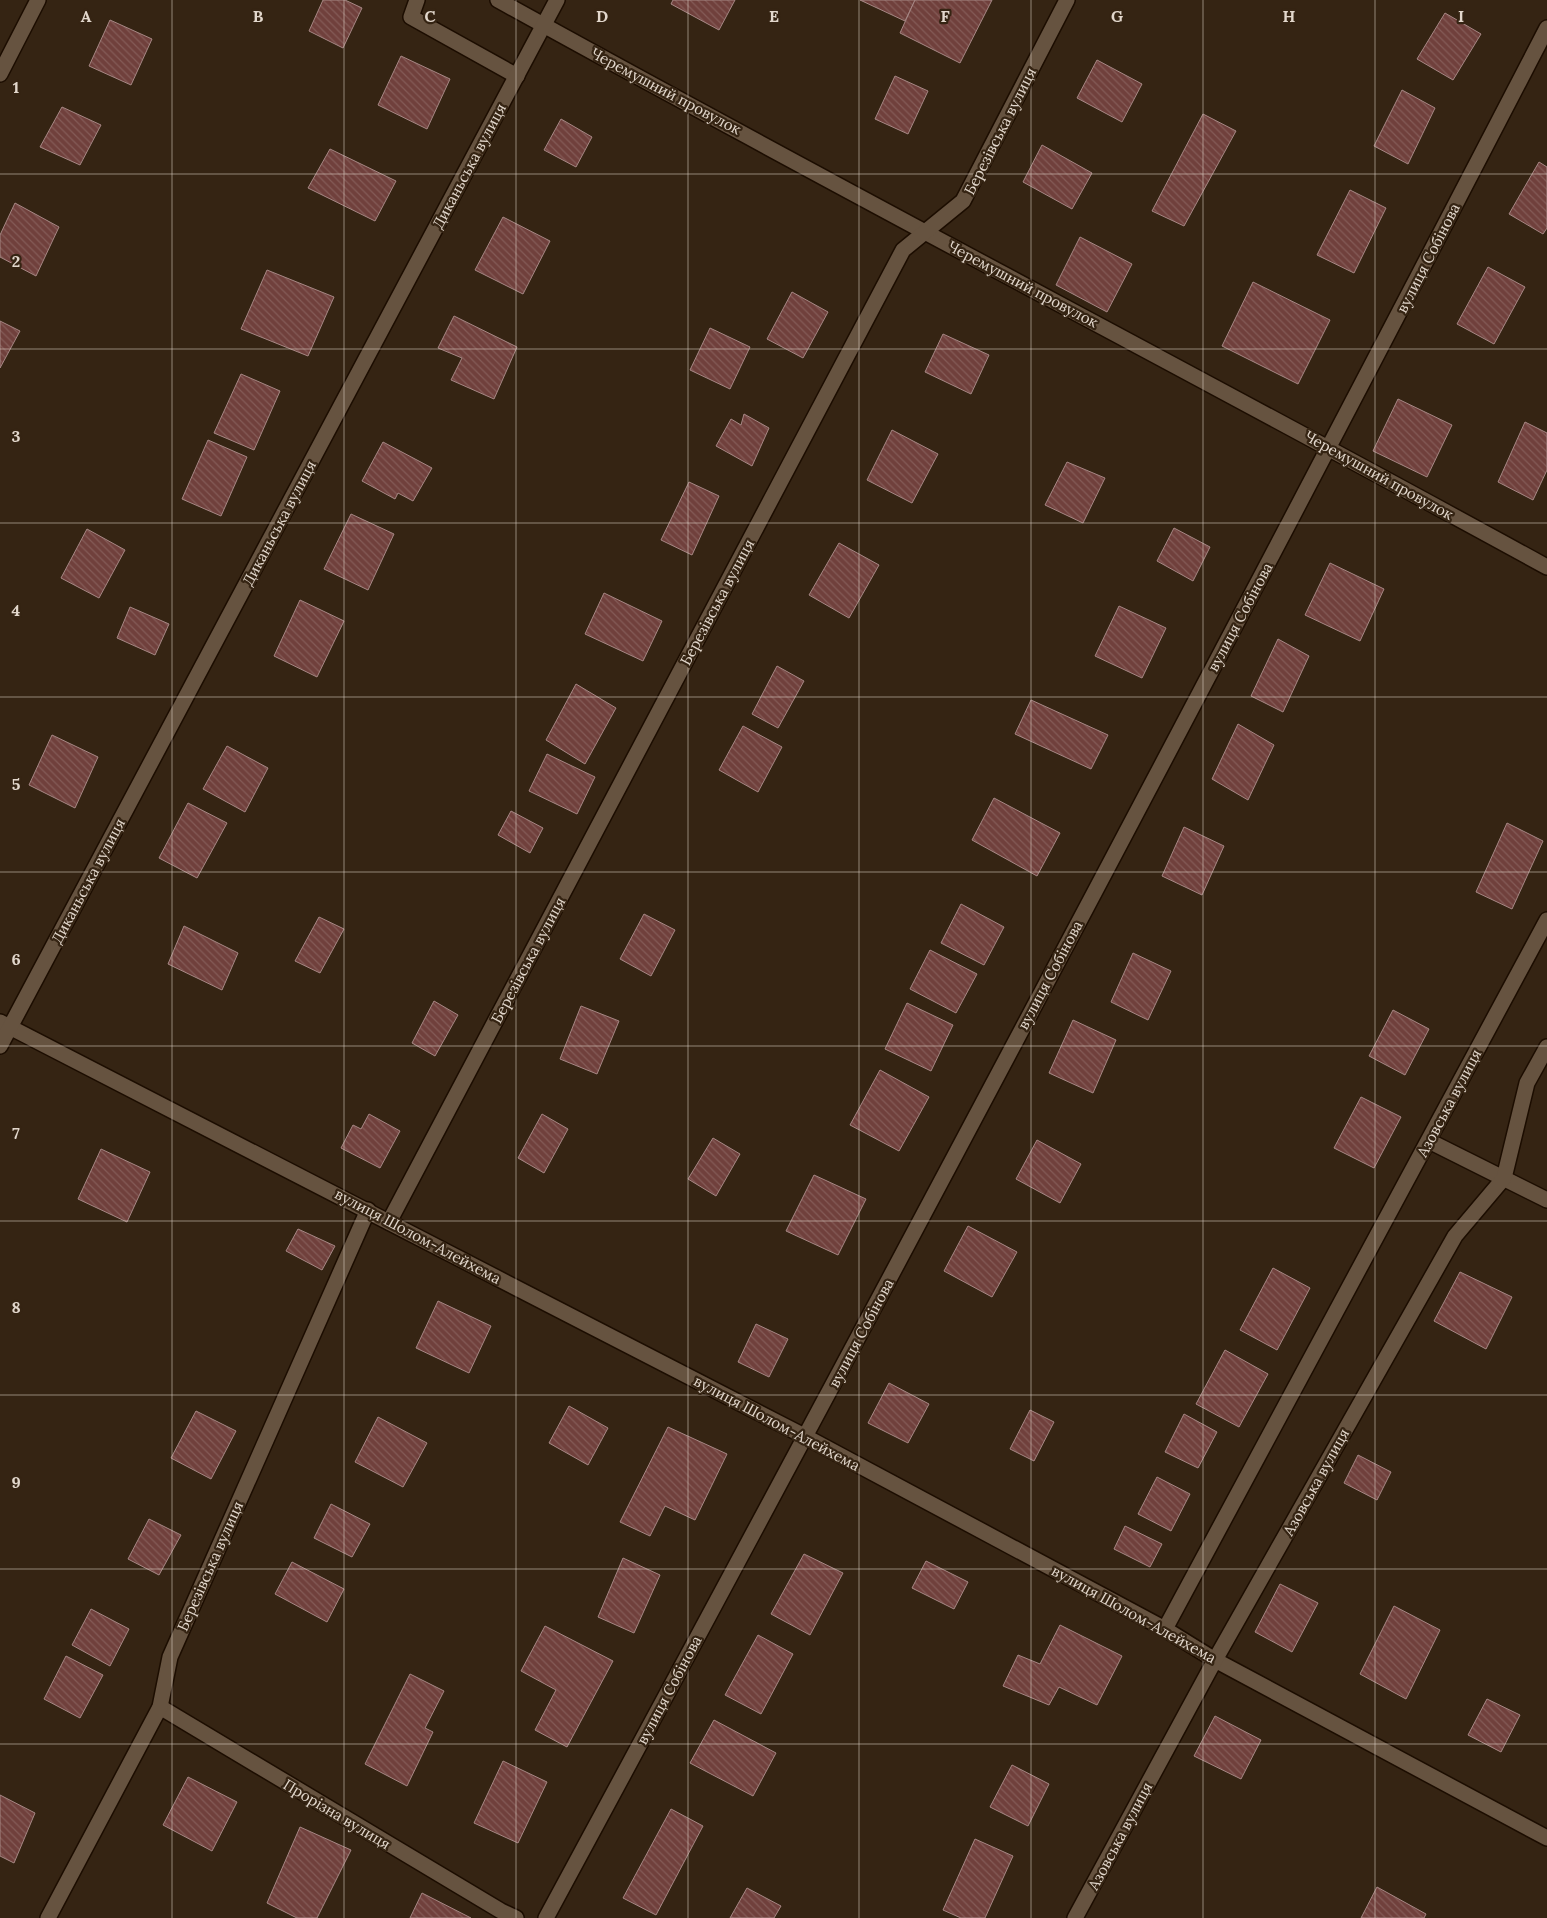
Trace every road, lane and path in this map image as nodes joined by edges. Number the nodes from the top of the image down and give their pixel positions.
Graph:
1 (38, 0) edge
2 (417, 0) edge
3 (498, 0) edge
4 (557, 0) edge
5 (1067, 0) edge
6 (544, 25) junction
7 (1547, 28) edge
8 (0, 74) edge
9 (517, 76) junction
10 (925, 231) junction
11 (1330, 448) junction
12 (1547, 567) edge
13 (1547, 920) edge
14 (5, 1024) edge
15 (0, 1046) edge
16 (1547, 1047) edge
17 (1429, 1141) junction
18 (1504, 1178) junction
19 (1547, 1200) edge
20 (368, 1210) junction
21 (389, 1222) junction
22 (806, 1436) junction
23 (1165, 1629) junction
24 (1215, 1660) junction
25 (160, 1707) junction
26 (1547, 1838) edge
27 (48, 1918) edge
28 (516, 1918) edge
29 (546, 1918) edge
30 (1075, 1918) edge

1 - 8 street
2 - 9 street
3 - 6 street, Черемушний провулок
4 - 6 street, Диканьська вулиця
5 - 10 street, Березівська вулиця
6 - 9 street, Диканьська вулиця
6 - 10 street, Черемушний провулок
7 - 11 street, вулиця Собінова
9 - 14 street, Диканьська вулиця
10 - 11 street, Черемушний провулок
10 - 21 street, Березівська вулиця
11 - 12 street, Черемушний провулок
11 - 22 street, вулиця Собінова
13 - 17 street, Азовська вулиця
14 - 15 street, Диканьська вулиця
14 - 20 street, вулиця Шолом-Алейхема
16 - 18 street, Азовська вулиця
17 - 18 street
17 - 23 street, Азовська вулиця
18 - 19 street
18 - 24 street, Азовська вулиця
20 - 21 street, вулиця Шолом-Алейхема
20 - 25 street, Березівська вулиця
21 - 22 street, вулиця Шолом-Алейхема
22 - 23 street, вулиця Шолом-Алейхема
22 - 29 street, вулиця Собінова
23 - 24 street, вулиця Шолом-Алейхема
24 - 26 street, вулиця Шолом-Алейхема
24 - 30 street, Азовська вулиця
25 - 27 street, Березівська вулиця
25 - 28 street, Прорізна вулиця

